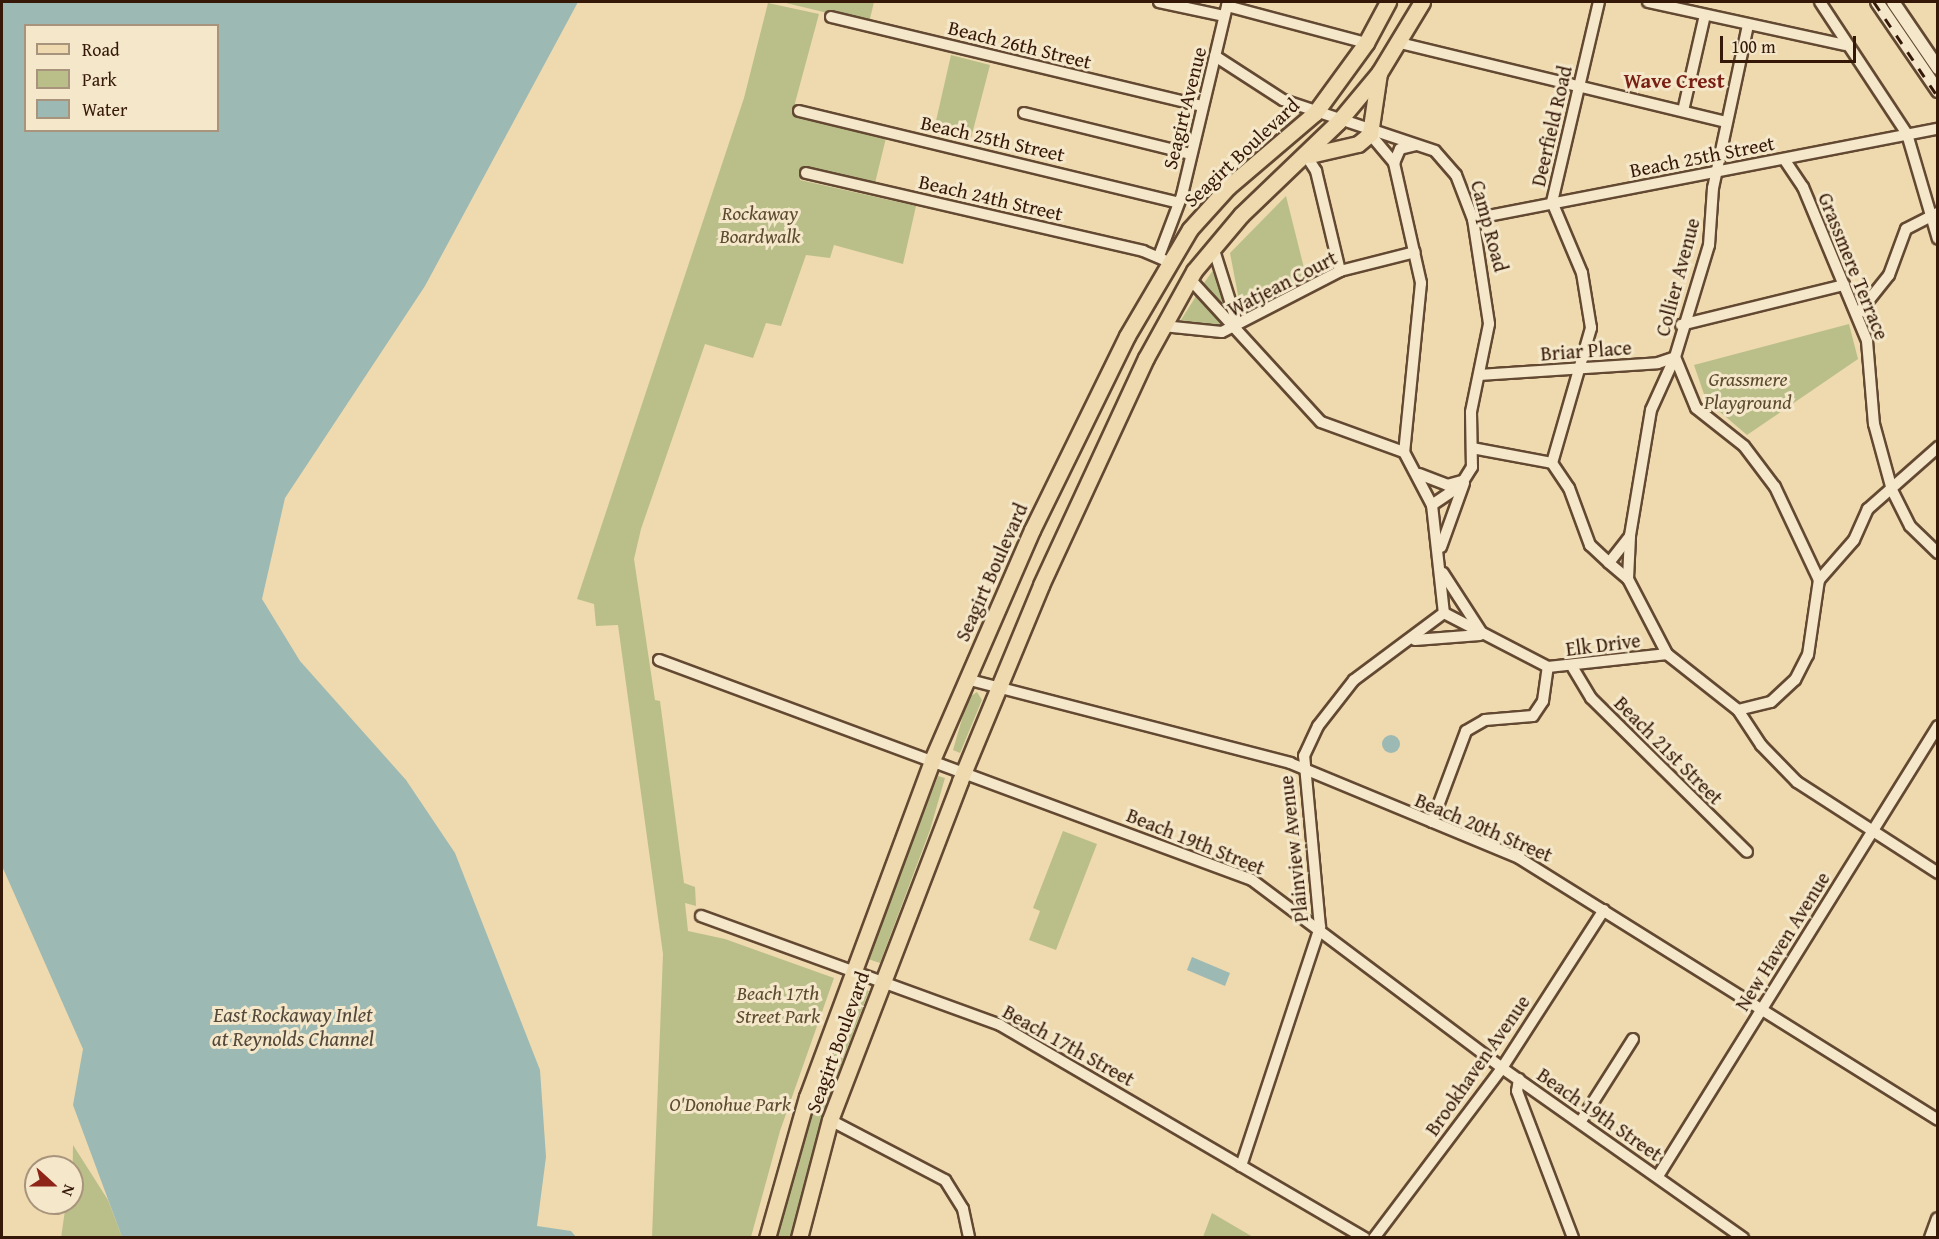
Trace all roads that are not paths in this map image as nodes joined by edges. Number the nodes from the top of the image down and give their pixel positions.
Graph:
1 (1159, 2) edge
2 (1388, 2) edge
3 (1422, 2) edge
4 (1599, 2) edge
5 (1648, 2) edge
6 (1820, 2) edge
7 (1877, 2) edge
8 (1893, 2) edge
9 (1226, 8) edge
10 (1705, 15) junction
11 (831, 17) dead end
12 (1748, 25) junction
13 (1366, 43) junction
14 (1400, 43) junction
15 (1845, 45) junction
16 (1215, 56) junction
17 (1938, 68) edge
18 (1378, 73) junction
19 (1579, 88) junction
20 (1938, 91) edge
21 (1201, 106) junction
22 (799, 111) dead end
23 (1683, 111) junction
24 (1024, 113) dead end
25 (1315, 113) junction
26 (1338, 122) junction
27 (1726, 122) junction
28 (1938, 129) edge
29 (1370, 134) junction
30 (1908, 134) junction
31 (1419, 145) junction
32 (1191, 154) junction
33 (1309, 156) junction
34 (1784, 159) junction
35 (1394, 163) junction
36 (1717, 172) junction
37 (806, 173) dead end
38 (1552, 202) junction
39 (1178, 203) junction
40 (1935, 214) edge
41 (1473, 219) junction
42 (1938, 239) edge
43 (1213, 248) junction
44 (1415, 252) junction
45 (1162, 259) junction
46 (1340, 271) junction
47 (1189, 278) junction
48 (1844, 285) junction
49 (1857, 315) junction
50 (1681, 325) junction
51 (1163, 326) junction
52 (1238, 326) junction
53 (1675, 357) junction
54 (1580, 369) junction
55 (1479, 375) junction
56 (1938, 447) edge
57 (1472, 448) junction
58 (1404, 452) junction
59 (1552, 463) junction
60 (1419, 474) junction
61 (1465, 480) junction
62 (1893, 490) junction
63 (1432, 505) junction
64 (1630, 536) junction
65 (1440, 548) junction
66 (1938, 553) edge
67 (1609, 563) junction
68 (1442, 573) junction
69 (1628, 579) junction
70 (1819, 580) junction
71 (1444, 613) junction
72 (1484, 635) junction
73 (1409, 642) junction
74 (1666, 654) junction
75 (659, 660) dead end
76 (1548, 667) junction
77 (1572, 668) junction
78 (966, 679) junction
79 (998, 687) junction
80 (1738, 710) junction
81 (1938, 726) edge
82 (932, 760) junction
83 (1302, 770) junction
84 (963, 772) junction
85 (1432, 822) junction
86 (1872, 831) junction
87 (1747, 852) dead end
88 (1938, 873) edge
89 (1604, 910) junction
90 (701, 916) dead end
91 (1320, 927) junction
92 (856, 971) junction
93 (882, 980) junction
94 (1760, 1009) junction
95 (1633, 1039) dead end
96 (1502, 1068) junction
97 (1519, 1079) junction
98 (830, 1120) junction
99 (1938, 1120) edge
100 (1581, 1121) junction
101 (1241, 1166) junction
102 (1658, 1176) junction
103 (1938, 1219) edge
104 (767, 1238) edge
105 (799, 1238) edge
106 (969, 1238) edge
107 (1364, 1238) edge
108 (1374, 1238) edge
109 (1573, 1238) edge
110 (1743, 1238) edge
111 (1931, 1238) edge

1 - 9 street
2 - 13 main road, Seagirt Boulevard
3 - 14 main road, Seagirt Boulevard
4 - 19 street, Deerfield Road
5 - 10 street
6 - 15 street
7 - 20 street
8 - 17 street
9 - 13 street
9 - 16 street, Seagirt Avenue
10 - 12 street
10 - 23 street
11 - 21 street, Beach 26th Street
12 - 15 street
12 - 27 street, Collier Avenue
13 - 25 main road, Seagirt Boulevard
14 - 18 main road, Seagirt Boulevard
14 - 19 street
15 - 30 street
16 - 21 street, Seagirt Avenue
16 - 25 street, Camp Road
18 - 26 main road, Seagirt Boulevard
18 - 29 main road
19 - 23 street
19 - 38 street, Deerfield Road
21 - 32 street, Seagirt Avenue
22 - 39 street, Beach 25th Street
23 - 27 street
24 - 32 street
25 - 26 street, Camp Road
25 - 45 main road, Seagirt Boulevard
26 - 29 street, Camp Road
26 - 33 main road, Seagirt Boulevard
27 - 36 street, Collier Avenue
28 - 30 street, Beach 25th Street
29 - 31 street, Camp Road
29 - 33 main road
29 - 35 street
30 - 34 street, Beach 25th Street
30 - 40 street
31 - 35 street
31 - 41 street, Camp Road
32 - 39 street, Seagirt Avenue
33 - 43 main road, Seagirt Boulevard
33 - 46 street
34 - 36 street, Beach 25th Street
34 - 48 street, Grassmere Terrace
35 - 44 street
36 - 38 street, Beach 25th Street
36 - 50 street, Collier Avenue
37 - 45 street, Beach 24th Street
38 - 41 street, Beach 25th Street
38 - 54 street, Deerfield Road
39 - 45 street, Seagirt Avenue
40 - 42 street
40 - 49 street
41 - 55 street, Camp Road
43 - 47 main road, Seagirt Boulevard
43 - 52 street
44 - 46 street, Watjean Court
44 - 58 street
45 - 78 main road, Seagirt Boulevard
46 - 52 street, Watjean Court
47 - 51 main road, Seagirt Boulevard
47 - 52 street
48 - 49 street, Grassmere Terrace
48 - 50 street
49 - 62 street, Grassmere Terrace
50 - 53 street, Collier Avenue
51 - 52 street, Watjean Court
51 - 79 main road, Seagirt Boulevard
52 - 58 street
53 - 54 street, Briar Place
53 - 64 street, Collier Avenue
53 - 70 street
54 - 55 street, Briar Place
54 - 59 street, Deerfield Road
55 - 57 street, Camp Road
56 - 62 street
57 - 59 street
57 - 61 street, Camp Road
58 - 60 street
59 - 67 street
60 - 61 street
60 - 63 street
61 - 63 street
61 - 65 street, Camp Road
62 - 66 street, Grassmere Terrace
62 - 70 street
63 - 65 street
64 - 67 street, Collier Avenue
64 - 69 street, Collier Avenue
65 - 68 street
67 - 69 street, Collier Avenue
68 - 71 street
68 - 72 street
69 - 74 street, Collier Avenue
70 - 80 street
71 - 72 street
71 - 73 street, Plainview Avenue
72 - 73 street
72 - 76 street
73 - 83 street, Plainview Avenue
74 - 77 street, Elk Drive
74 - 80 street
75 - 82 street, Beach 19th Street
76 - 77 street, Elk Drive
76 - 85 street, Elk Drive
77 - 87 street, Beach 21st Street
78 - 79 street, Beach 20th Street
78 - 82 main road, Seagirt Boulevard
79 - 83 street, Beach 20th Street
79 - 84 main road, Seagirt Boulevard
80 - 86 street
81 - 86 street, New Haven Avenue
82 - 84 street, Beach 19th Street
82 - 92 main road, Seagirt Boulevard
83 - 85 street, Beach 20th Street
83 - 91 street, Plainview Avenue
84 - 91 street, Beach 19th Street
84 - 93 main road, Seagirt Boulevard
85 - 89 street, Beach 20th Street
86 - 88 street
86 - 94 street, New Haven Avenue
89 - 94 street, Beach 20th Street
89 - 96 street, Brookhaven Avenue
90 - 92 street, Beach 17th Street
91 - 96 street, Beach 19th Street
91 - 101 street, Plainview Avenue
92 - 93 street, Beach 17th Street
92 - 104 main road, Seagirt Boulevard
93 - 98 main road, Seagirt Boulevard
93 - 101 street, Beach 17th Street
94 - 99 street, Beach 20th Street
94 - 102 street, New Haven Avenue
95 - 100 street
96 - 97 street, Beach 19th Street
96 - 108 street, Brookhaven Avenue
97 - 100 street, Beach 19th Street
97 - 109 street
98 - 105 main road, Seagirt Boulevard
98 - 106 street
100 - 102 street, Beach 19th Street
101 - 107 street, Beach 17th Street
102 - 110 street, Beach 19th Street
103 - 111 street

